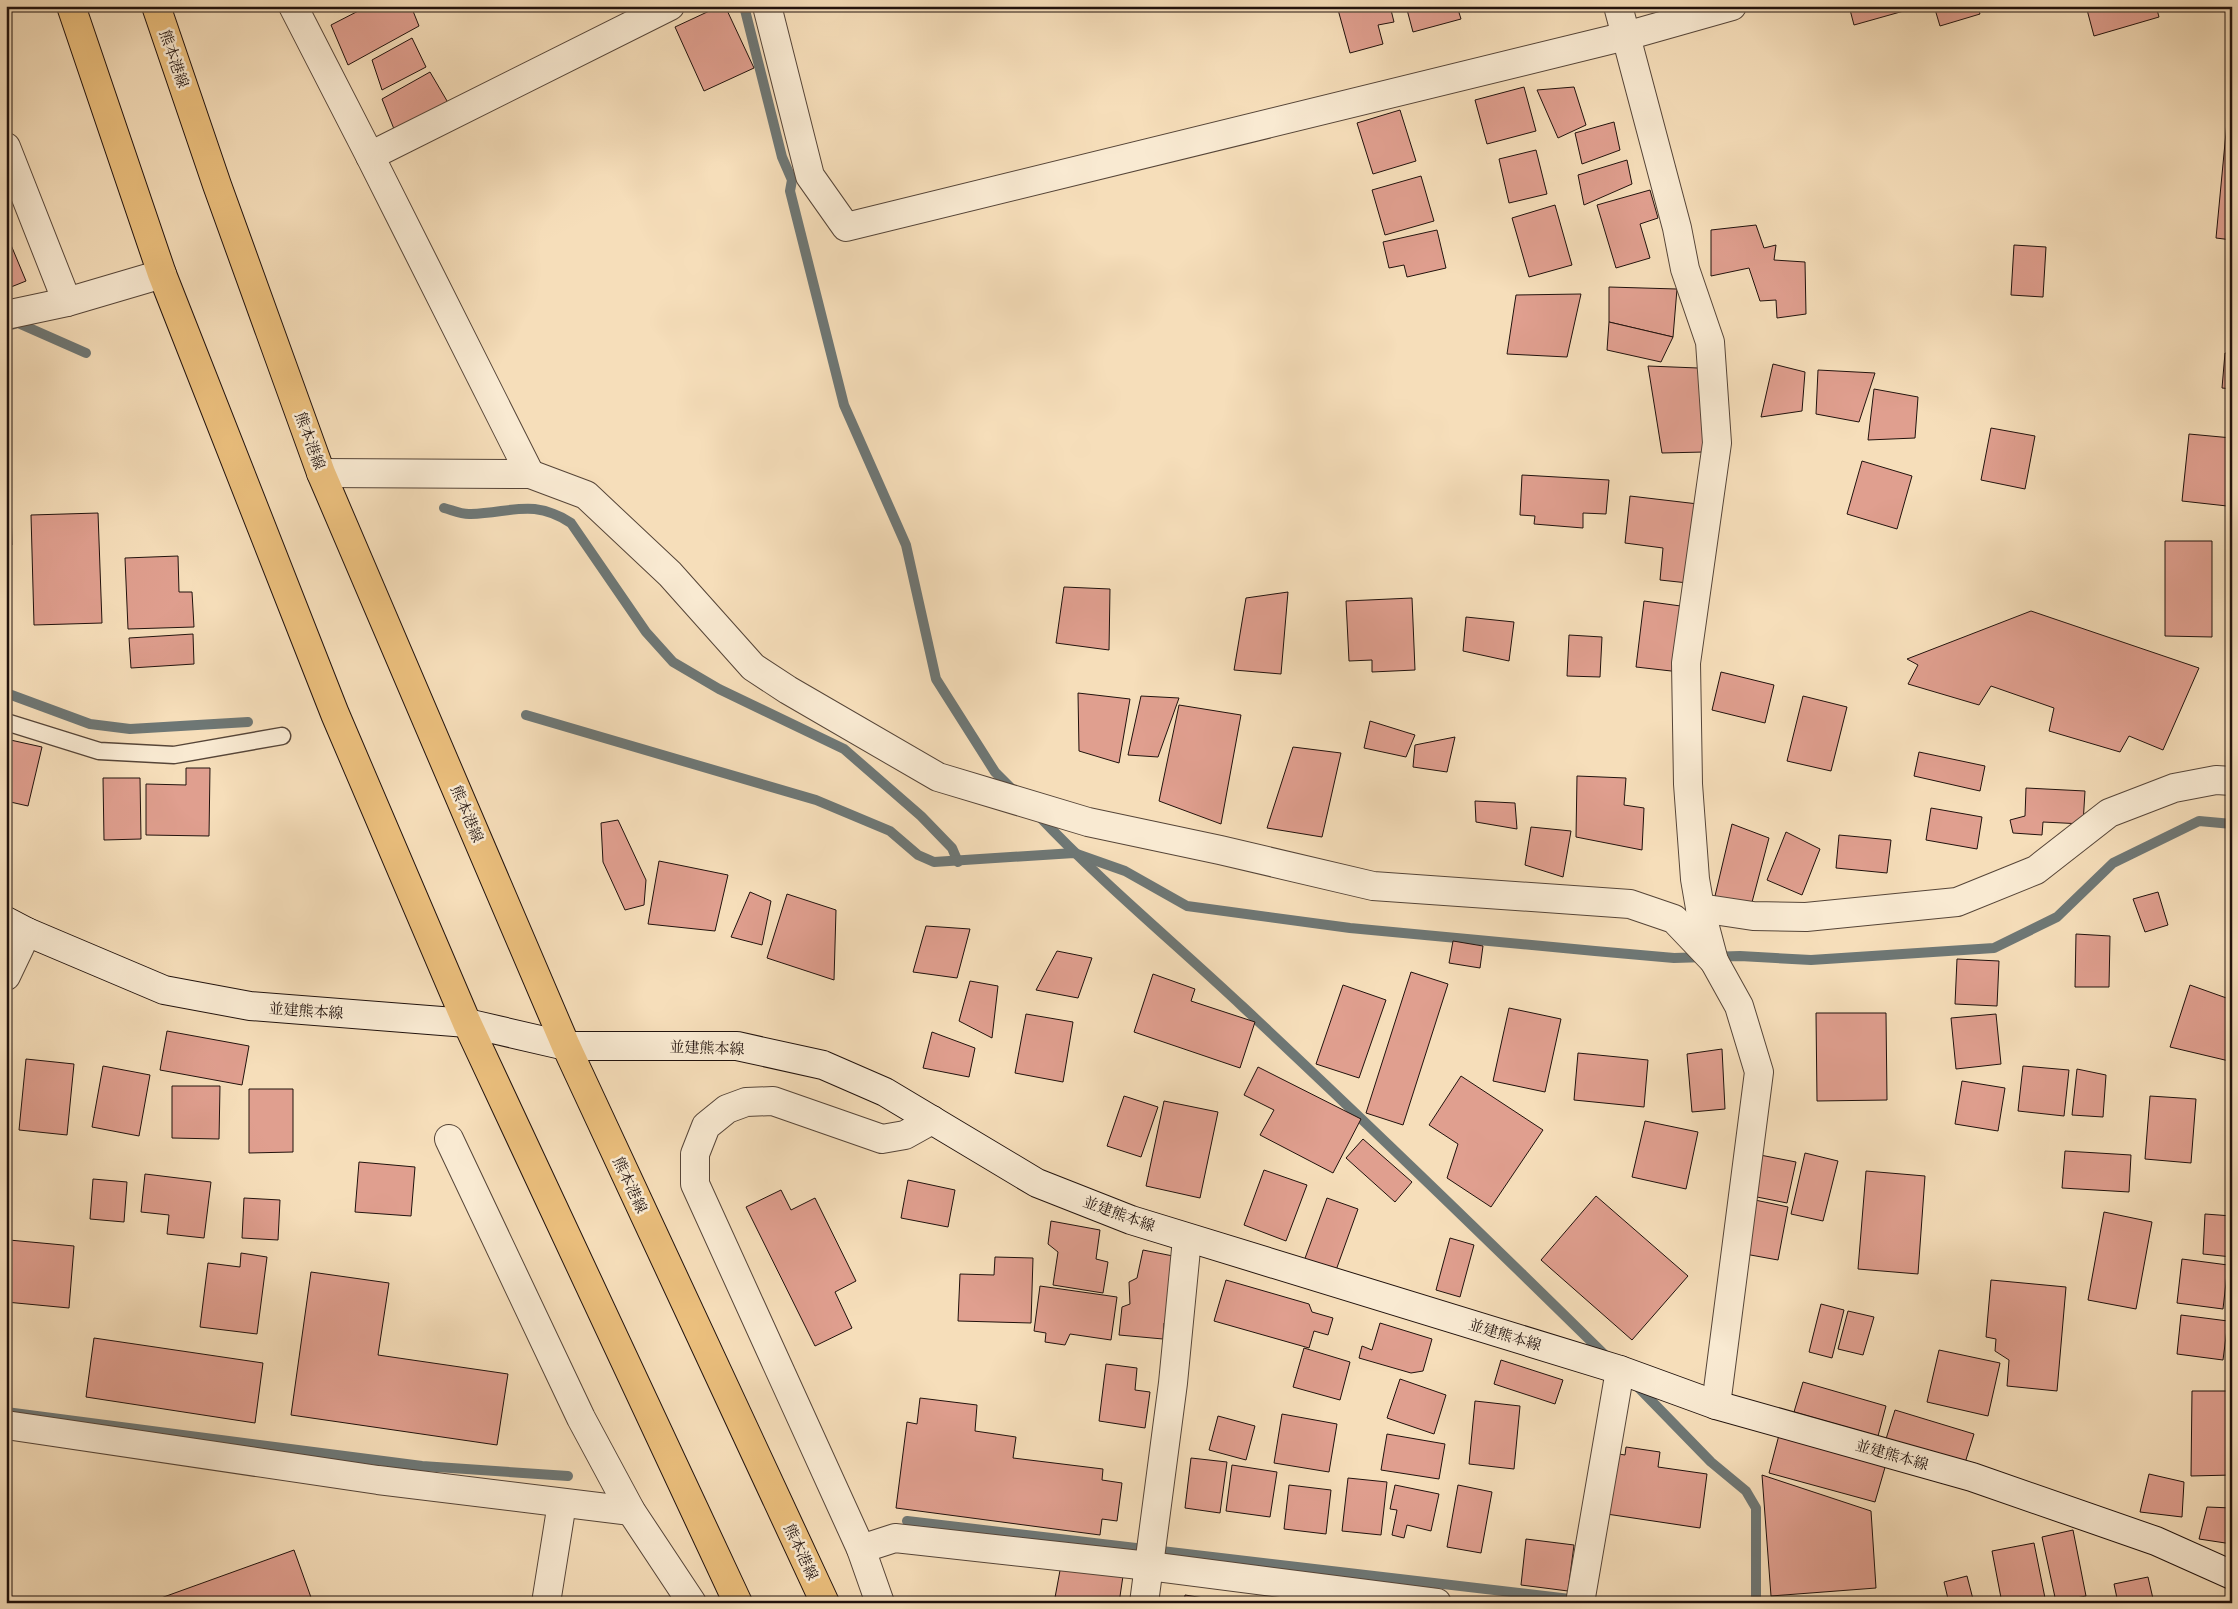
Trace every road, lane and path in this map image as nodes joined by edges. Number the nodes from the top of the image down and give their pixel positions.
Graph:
1 (72, 6) edge
2 (156, 6) edge
3 (293, 6) edge
4 (670, 6) edge
5 (767, 6) edge
6 (1618, 6) edge
7 (1732, 6) edge
8 (1626, 36) junction
9 (6, 147) edge
10 (370, 156) junction
11 (162, 274) junction
12 (67, 302) junction
13 (6, 315) edge
14 (321, 473) junction
15 (530, 474) junction
16 (6, 722) edge
17 (282, 736) dead end
18 (2232, 780) edge
19 (1700, 908) junction
20 (17, 927) edge
21 (1714, 961) junction
22 (6, 976) edge
23 (468, 1023) junction
24 (566, 1046) junction
25 (932, 1120) junction
26 (449, 1139) dead end
27 (1187, 1238) junction
28 (1620, 1370) junction
29 (1716, 1405) junction
30 (6, 1426) edge
31 (562, 1503) junction
32 (631, 1511) junction
33 (861, 1549) junction
34 (1149, 1566) junction
35 (2232, 1575) edge
36 (546, 1603) edge
37 (692, 1603) edge
38 (738, 1603) edge
39 (824, 1603) edge
40 (880, 1603) edge
41 (1144, 1603) edge
42 (1437, 1603) edge
43 (1580, 1603) edge

1 - 11 main road
2 - 14 main road, 熊本港線
3 - 10 street
4 - 10 street
5 - 8 street
6 - 8 street
7 - 8 street
8 - 19 street
9 - 12 street
10 - 15 street
11 - 12 street
11 - 23 main road
12 - 13 street
14 - 15 street
14 - 24 main road, 熊本港線
15 - 21 street
16 - 17 lane
18 - 19 street
19 - 21 street
20 - 22 street
20 - 23 street, 並建熊本線
21 - 29 street
23 - 24 street, 並建熊本線
23 - 38 main road
24 - 25 street, 並建熊本線
24 - 39 main road, 熊本港線
25 - 27 street, 並建熊本線
25 - 33 street
26 - 32 street
27 - 28 street, 並建熊本線
27 - 34 street
28 - 29 street, 並建熊本線
28 - 43 street
29 - 35 street, 並建熊本線
30 - 31 street
31 - 32 street
31 - 36 street
32 - 37 street
33 - 34 street
33 - 40 street
34 - 41 street
34 - 42 street

